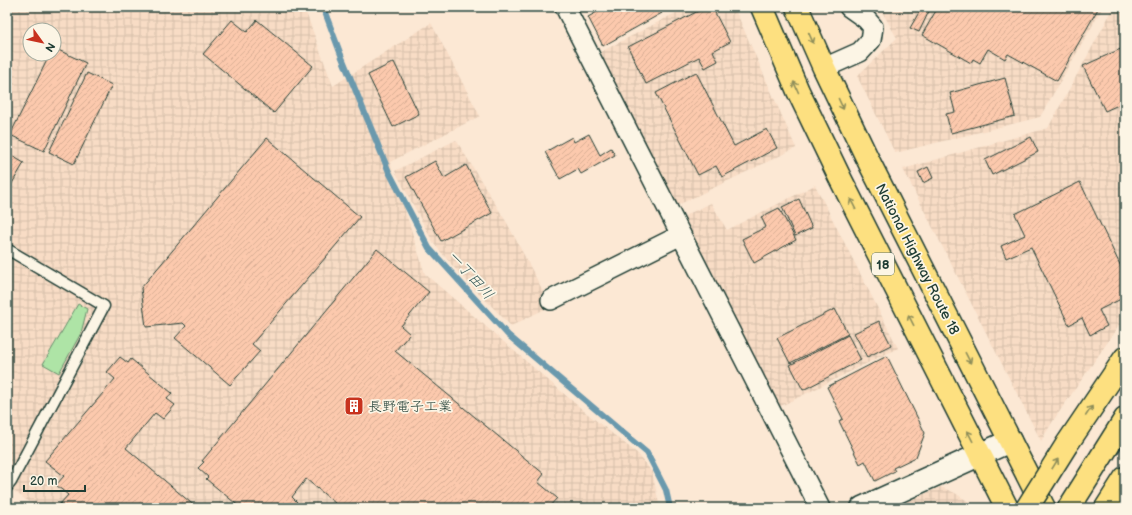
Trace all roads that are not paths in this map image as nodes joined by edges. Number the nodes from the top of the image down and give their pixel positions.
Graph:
1 (565, 7) edge
2 (762, 7) edge
3 (797, 7) edge
4 (849, 7) edge
5 (824, 68) junction
6 (681, 235) junction
7 (7, 249) edge
8 (551, 300) dead end
9 (1123, 361) edge
10 (1125, 419) edge
11 (1010, 441) junction
12 (980, 455) junction
13 (1125, 478) edge
14 (7, 487) edge
15 (820, 508) edge
16 (862, 508) edge
17 (1006, 508) edge
18 (1027, 508) edge
19 (1044, 508) edge
20 (1069, 508) edge
21 (1106, 508) edge

1 - 6 street
12 -> 2 highway, 18
3 -> 5 highway, National Highway Route 18 / 18
4 - 5 street
5 -> 11 highway, National Highway Route 18 / 18
6 - 8 street
6 - 15 street
7 - 14 lane
18 -> 9 highway, bridge
10 - 20 highway
11 - 12 street
11 - 19 highway, National Highway Route 18 / 18
12 - 16 street
12 - 17 highway, 18
13 - 21 highway

